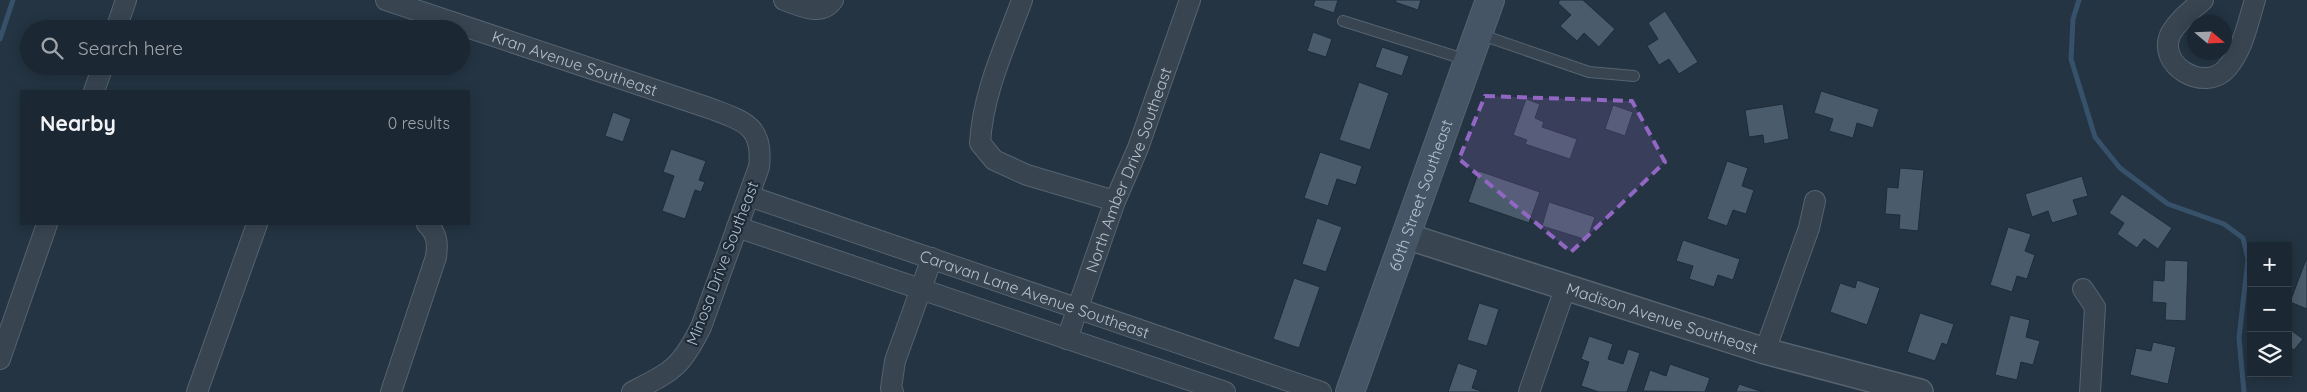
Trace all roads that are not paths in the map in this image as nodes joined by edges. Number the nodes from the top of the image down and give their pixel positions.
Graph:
1 (126, 0) edge
2 (386, 0) edge
3 (784, 0) edge
4 (833, 0) edge
5 (1022, 0) edge
6 (1190, 0) edge
7 (1490, 0) edge
8 (2203, 0) edge
9 (2255, 0) edge
10 (119, 20) edge
11 (446, 20) edge
12 (1343, 22) dead end
13 (470, 28) edge
14 (1478, 34) junction
15 (1468, 61) junction
16 (100, 75) edge
17 (1634, 76) dead end
18 (94, 90) edge
19 (756, 135) joint
20 (749, 196) junction
21 (1115, 201) junction
22 (1815, 201) dead end
23 (47, 225) edge
24 (257, 225) edge
25 (737, 227) junction
26 (430, 228) edge
27 (1406, 236) junction
28 (932, 258) junction
29 (1566, 286) junction
30 (921, 289) junction
31 (2083, 289) dead end
32 (1078, 309) junction
33 (1067, 339) junction
34 (1765, 351) junction
35 (0, 359) edge
36 (197, 392) edge
37 (391, 392) edge
38 (632, 392) edge
39 (893, 392) edge
40 (1226, 392) edge
41 (1321, 392) edge
42 (1350, 392) edge
43 (1529, 392) edge
44 (1920, 392) edge
45 (2090, 392) edge

1 - 10 street
2 - 11 street, Kran Avenue Southeast
3 - 4 street
5 - 21 street
6 - 21 street, North Amber Drive Southeast
7 - 14 main road, 60th Street Southeast
8 - 9 street
12 - 15 lane
13 - 19 street, Kran Avenue Southeast
14 - 15 main road, 60th Street Southeast
14 - 17 lane
15 - 27 main road, 60th Street Southeast
16 - 18 street
19 - 20 street, Minosa Drive Southeast
20 - 25 street, Minosa Drive Southeast
20 - 28 street, Caravan Lane Avenue Southeast
21 - 32 street, North Amber Drive Southeast
22 - 34 street
23 - 35 street
24 - 36 street
25 - 30 street, Caravan Lane Avenue Southeast
25 - 38 street, Minosa Drive Southeast
26 - 37 street
27 - 29 street, Madison Avenue Southeast
27 - 42 main road, 60th Street Southeast
28 - 30 street
28 - 32 street, Caravan Lane Avenue Southeast
29 - 34 street, Madison Avenue Southeast
29 - 43 street
30 - 33 street, Caravan Lane Avenue Southeast
30 - 39 street
31 - 45 street
32 - 33 street, North Amber Drive Southeast
32 - 41 street, Caravan Lane Avenue Southeast
33 - 40 street, Caravan Lane Avenue Southeast
34 - 44 street, Madison Avenue Southeast

